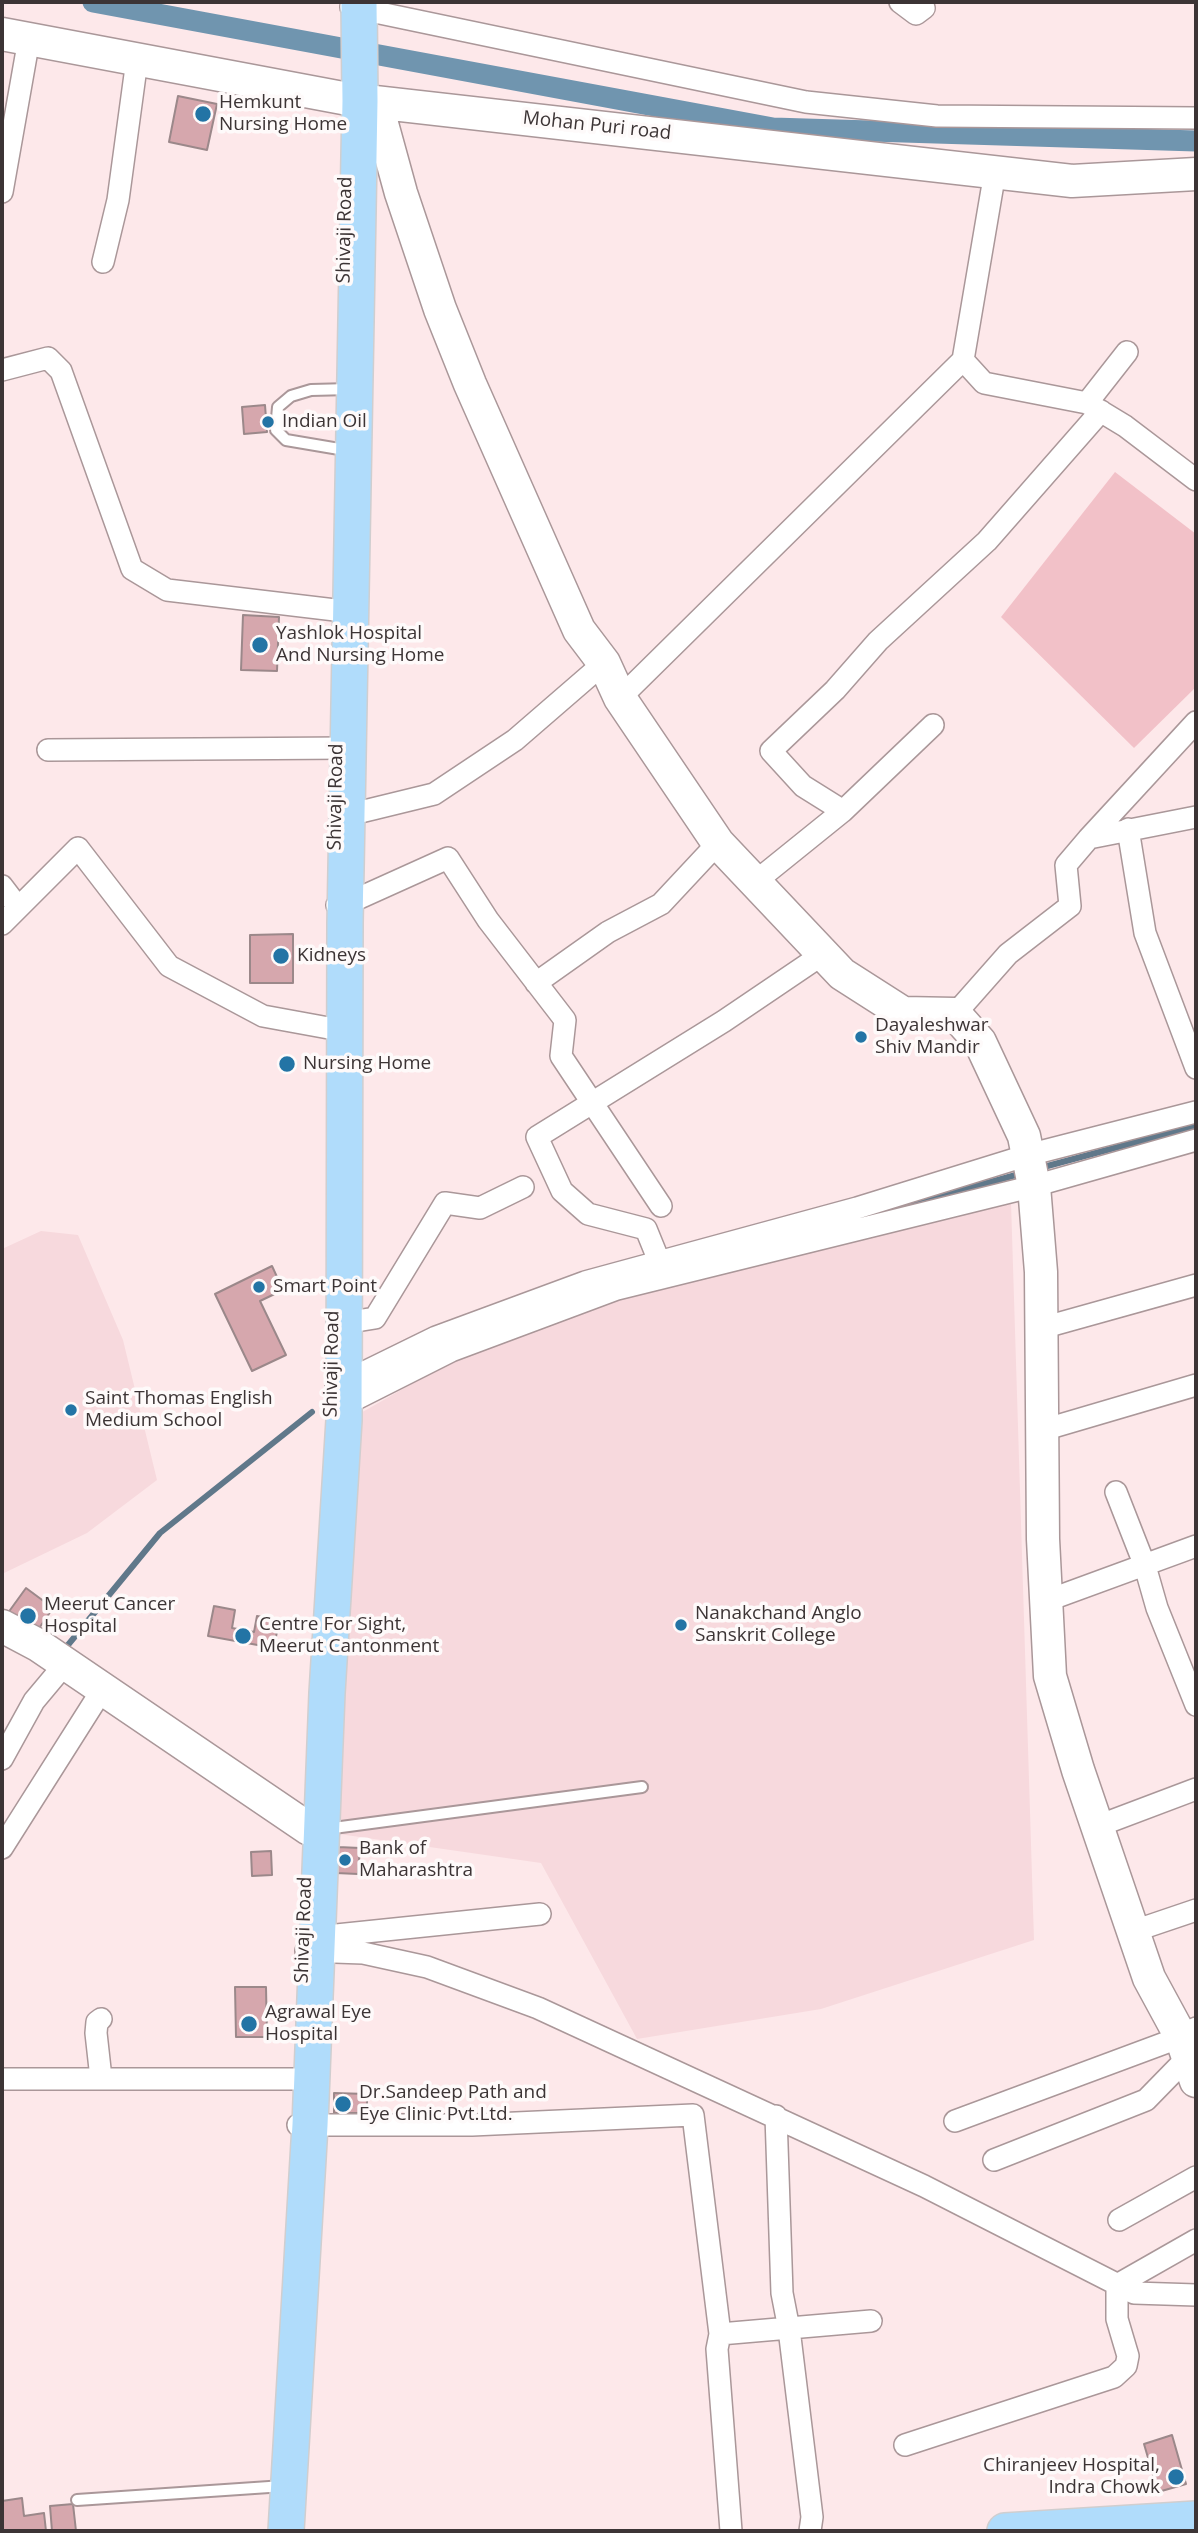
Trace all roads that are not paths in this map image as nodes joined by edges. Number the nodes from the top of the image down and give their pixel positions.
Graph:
1 (900, 2) edge
2 (922, 2) edge
3 (352, 8) edge
4 (15, 37) edge
5 (137, 60) junction
6 (358, 90) junction
7 (1196, 118) edge
8 (995, 172) junction
9 (1196, 174) edge
10 (2, 192) edge
11 (103, 262) dead end
12 (1127, 352) dead end
13 (963, 360) junction
14 (2, 370) edge
15 (347, 389) junction
16 (1094, 407) junction
17 (347, 450) junction
18 (1196, 480) edge
19 (345, 611) junction
20 (604, 663) junction
21 (620, 698) junction
22 (1196, 722) edge
23 (933, 725) dead end
24 (343, 748) junction
25 (48, 750) dead end
26 (843, 811) junction
27 (348, 816) junction
28 (1196, 817) edge
29 (1128, 829) junction
30 (1089, 838) junction
31 (718, 843) junction
32 (755, 882) junction
33 (2, 886) edge
34 (340, 904) junction
35 (18, 907) junction
36 (2, 924) edge
37 (823, 954) junction
38 (536, 983) junction
39 (955, 1014) junction
40 (339, 1031) junction
41 (1196, 1068) edge
42 (594, 1105) junction
43 (1196, 1112) edge
44 (1196, 1140) edge
45 (1031, 1169) junction
46 (523, 1187) dead end
47 (660, 1206) dead end
48 (659, 1261) junction
49 (1196, 1285) edge
50 (344, 1323) junction
51 (1042, 1328) junction
52 (1196, 1385) edge
53 (338, 1396) junction
54 (1043, 1430) junction
55 (1116, 1492) dead end
56 (1196, 1546) edge
57 (1145, 1566) junction
58 (1046, 1601) junction
59 (2, 1626) edge
60 (55, 1656) junction
61 (102, 1690) junction
62 (1196, 1705) edge
63 (2, 1759) edge
64 (642, 1787) dead end
65 (1196, 1789) edge
66 (1098, 1826) junction
67 (315, 1829) junction
68 (2, 1848) edge
69 (1196, 1910) edge
70 (540, 1914) dead end
71 (1134, 1931) junction
72 (313, 1946) junction
73 (101, 2019) dead end
74 (1190, 2051) edge
75 (101, 2078) junction
76 (2, 2079) edge
77 (305, 2079) junction
78 (776, 2116) junction
79 (955, 2121) dead end
80 (303, 2125) junction
81 (994, 2160) dead end
82 (1196, 2177) edge
83 (1119, 2220) dead end
84 (1196, 2240) edge
85 (1117, 2285) junction
86 (1196, 2295) edge
87 (871, 2321) dead end
88 (789, 2329) junction
89 (720, 2334) junction
90 (905, 2445) dead end
91 (284, 2486) junction
92 (77, 2500) dead end
93 (1196, 2519) edge
94 (275, 2531) edge
95 (286, 2531) edge
96 (731, 2531) edge
97 (810, 2531) edge
98 (1005, 2531) edge

1 - 2 street
3 - 6 main road, Shivaji Road
3 - 7 street
4 - 5 street, Mohan Puri road
4 - 10 street
5 - 6 street, Mohan Puri road
5 - 11 street
6 - 8 street, Mohan Puri road
6 - 15 main road, Shivaji Road
6 - 20 street
8 - 9 street, Mohan Puri road
8 - 13 street
12 - 16 street
13 - 16 street
13 - 21 street
14 - 19 street
15 - 17 main road, Shivaji Road
15 - 17 lane
16 - 18 street
16 - 26 street
17 - 19 main road, Shivaji Road
19 - 24 main road, Shivaji Road
20 - 21 street
20 - 27 street
21 - 31 street
22 - 30 street
23 - 26 street
24 - 25 street
24 - 27 main road
24 - 34 main road, Shivaji Road
26 - 32 street
27 - 34 main road
28 - 29 street
29 - 30 street
29 - 41 street
30 - 39 street
31 - 32 street
31 - 38 street
32 - 37 street
33 - 35 street
34 - 38 street
34 - 40 main road, Shivaji Road
35 - 36 street
35 - 40 street
37 - 39 street
37 - 42 street
38 - 42 street
39 - 45 street
40 - 50 main road
40 - 53 main road, Shivaji Road
42 - 47 street
42 - 48 street
43 - 45 street
44 - 45 street
45 - 48 street
45 - 51 street
45 - 53 street
46 - 50 street
48 - 53 street
49 - 51 street
50 - 53 main road
51 - 54 street
52 - 54 street
53 - 67 main road, Shivaji Road
54 - 58 street
55 - 57 street
56 - 57 street
57 - 58 street
57 - 62 street
58 - 66 street
59 - 60 street
60 - 61 street
60 - 63 street
61 - 67 street
61 - 68 street
64 - 67 lane
65 - 66 street
66 - 71 street
67 - 72 main road, Shivaji Road
69 - 71 street
70 - 72 street
71 - 74 street
72 - 77 main road, Shivaji Road
72 - 78 street
73 - 75 street
74 - 79 street
74 - 81 street
75 - 76 street
75 - 77 street
77 - 80 main road, Shivaji Road
78 - 85 street
78 - 88 street
80 - 89 street
80 - 91 main road, Shivaji Road
82 - 83 street
84 - 85 street
85 - 86 street
85 - 90 street
87 - 88 street
88 - 89 street
88 - 97 street
89 - 96 street
91 - 92 lane
91 - 94 main road, Shivaji Road
91 - 95 main road
93 - 98 main road

